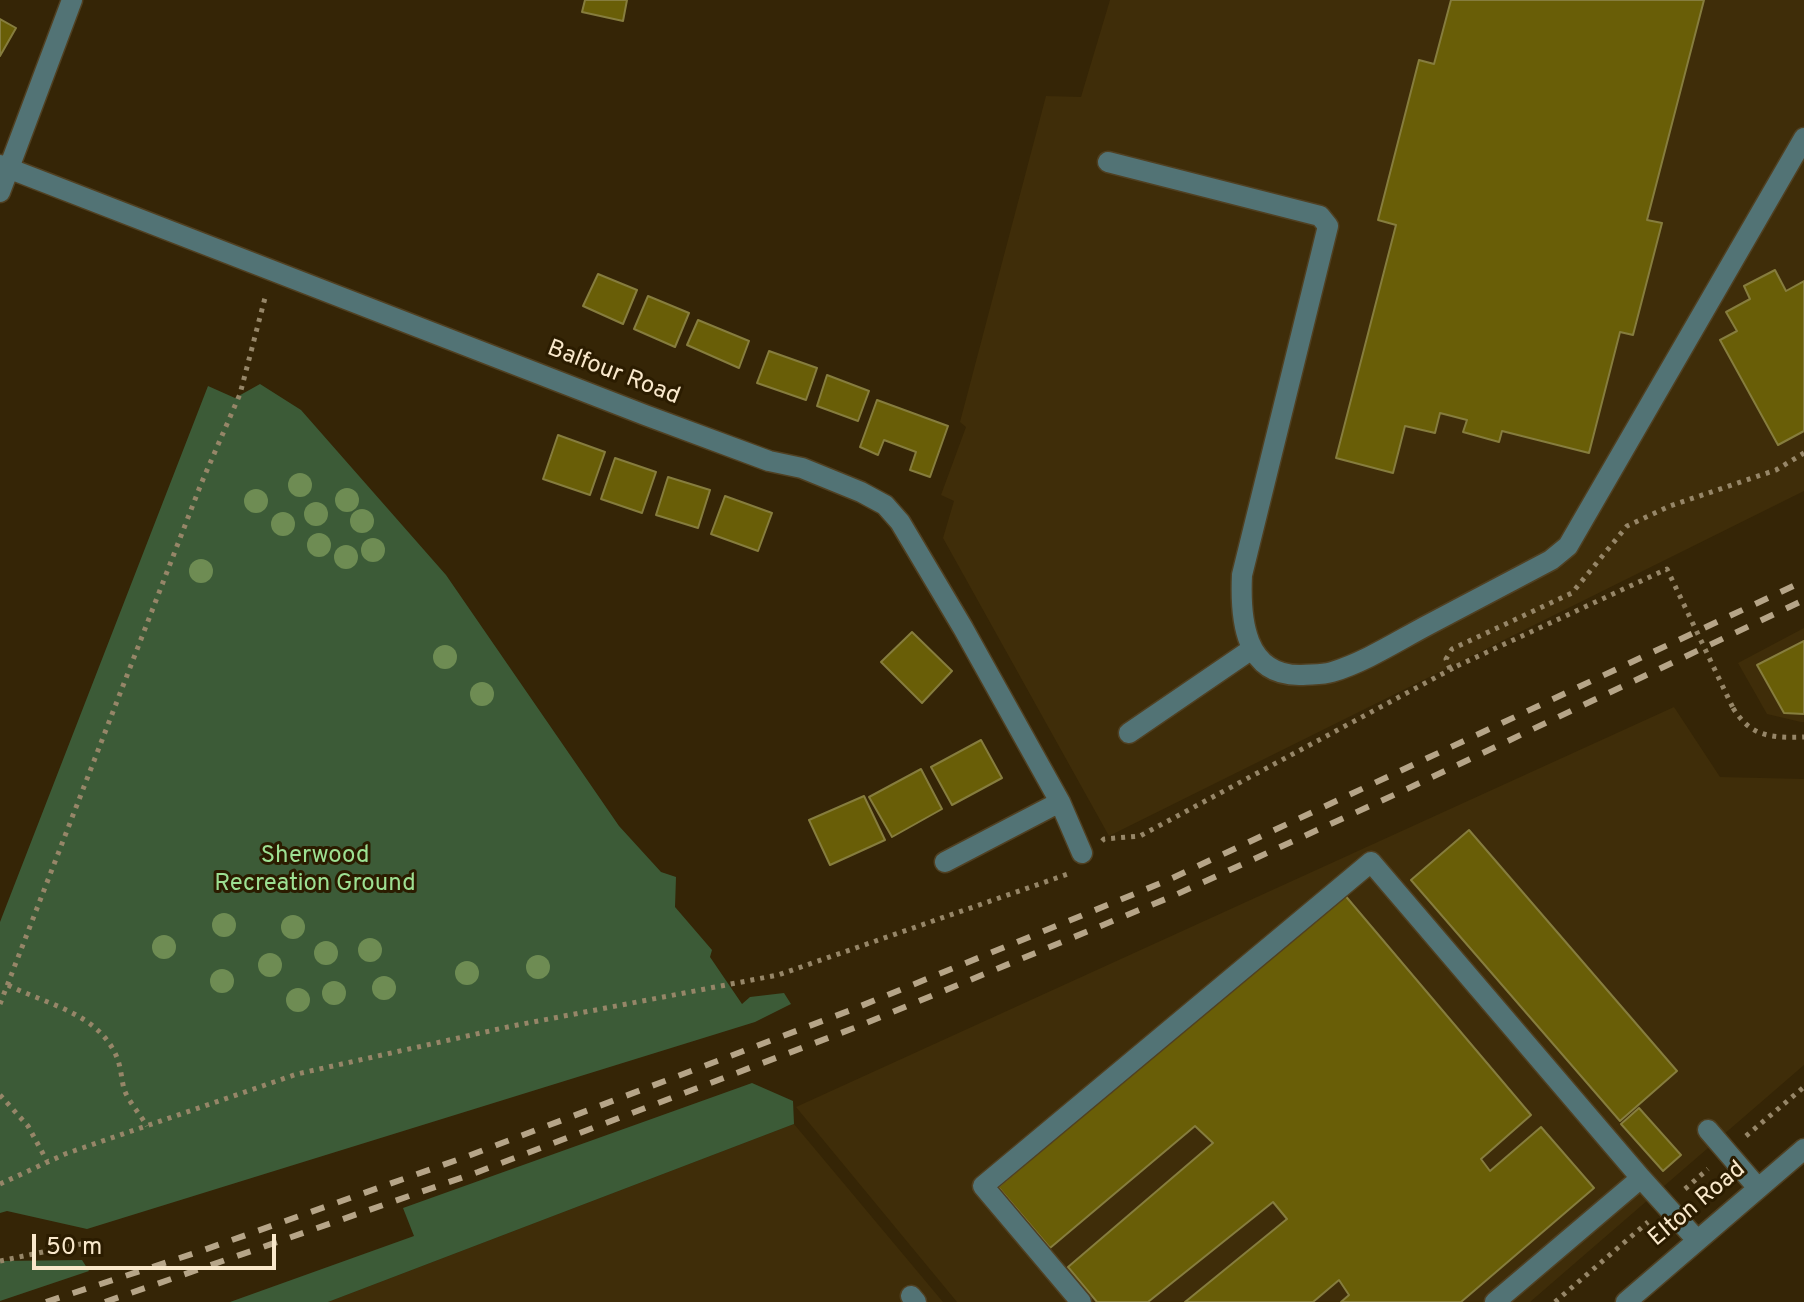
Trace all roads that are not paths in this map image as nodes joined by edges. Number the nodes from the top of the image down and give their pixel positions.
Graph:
1 (72, 0) edge
2 (1804, 138) edge
3 (1108, 162) dead end
4 (4, 167) edge
5 (0, 192) edge
6 (1252, 649) junction
7 (1129, 733) dead end
8 (1060, 802) junction
9 (1090, 851) road end
10 (945, 862) dead end
11 (1708, 1130) dead end
12 (1804, 1149) edge
13 (1641, 1178) junction
14 (1758, 1188) junction
15 (1696, 1239) junction
16 (1081, 1302) edge
17 (1495, 1302) edge
18 (1626, 1302) edge

1 - 4 street
2 - 6 street
3 - 6 street
4 - 5 street
4 - 8 street, Balfour Road
6 - 7 street
8 - 9 street, Balfour Road
8 - 10 street
11 - 14 street
12 - 14 street, Elton Road
13 - 15 street
13 - 16 street
13 - 17 street
14 - 15 street, Elton Road
15 - 18 street, Elton Road

